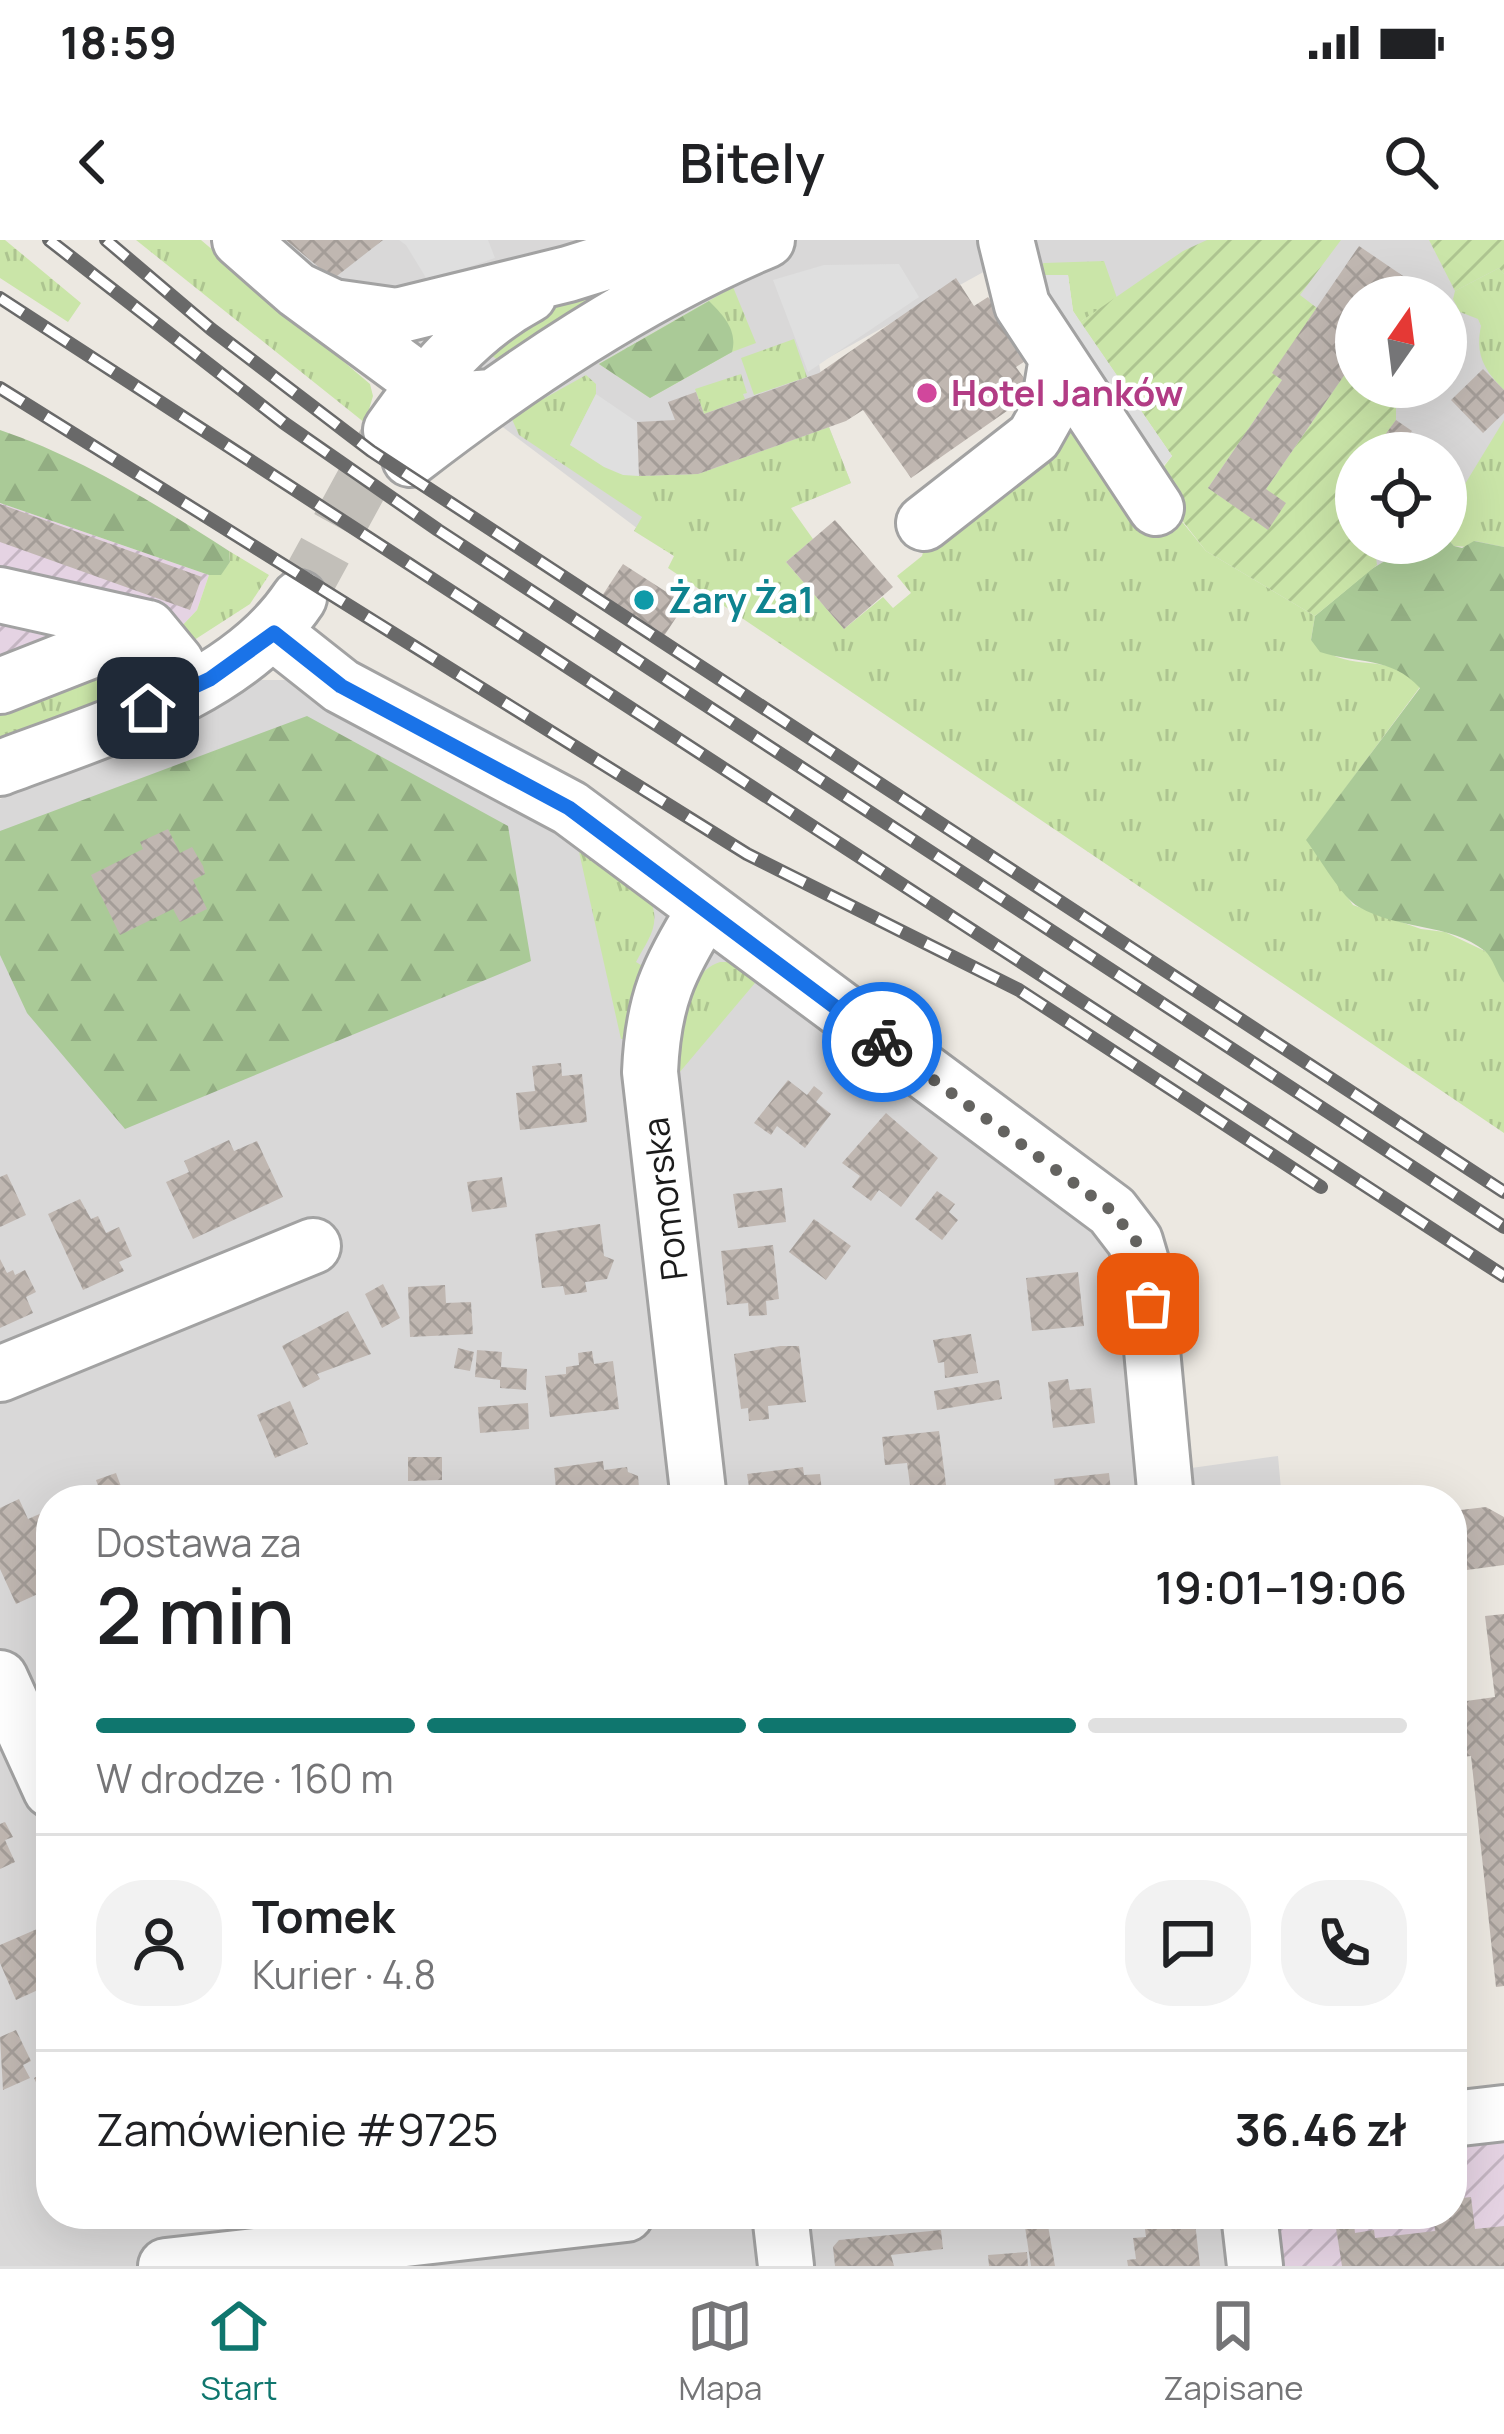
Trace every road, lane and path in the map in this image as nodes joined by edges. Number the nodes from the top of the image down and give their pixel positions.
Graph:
1 (240, 240) edge
2 (677, 240) edge
3 (767, 240) edge
4 (1006, 240) edge
5 (563, 257) edge
6 (297, 290) junction
7 (1057, 358) junction
8 (423, 383) junction
9 (479, 407) junction
10 (401, 444) junction
11 (1156, 508) dead end
12 (924, 523) dead end
13 (0, 595) edge
14 (148, 628) junction
15 (0, 686) edge
16 (189, 689) junction
17 (0, 768) edge
18 (705, 910) junction
19 (313, 1246) dead end
20 (0, 1374) edge
21 (697, 1485) edge
22 (1165, 1485) edge
23 (0, 1678) edge
24 (36, 1757) edge
25 (1504, 2114) edge
26 (1467, 2118) edge
27 (447, 2229) edge
28 (782, 2229) edge
29 (1251, 2229) edge
30 (257, 2245) edge
31 (166, 2266) edge
32 (786, 2266) edge
33 (1255, 2266) edge

1 - 6 street
2 - 5 street
3 - 9 street
4 - 7 street
5 - 6 street
5 - 8 street
6 - 8 street
6 - 10 street
7 - 11 street
7 - 12 street
8 - 9 street
8 - 10 street
9 - 10 street
13 - 14 street
14 - 15 street
14 - 16 street
16 - 17 street
16 - 18 street
18 - 21 street, Pomorska
18 - 22 street
19 - 20 street
23 - 24 street
25 - 26 street
27 - 30 street
28 - 32 street
29 - 33 street
30 - 31 street

